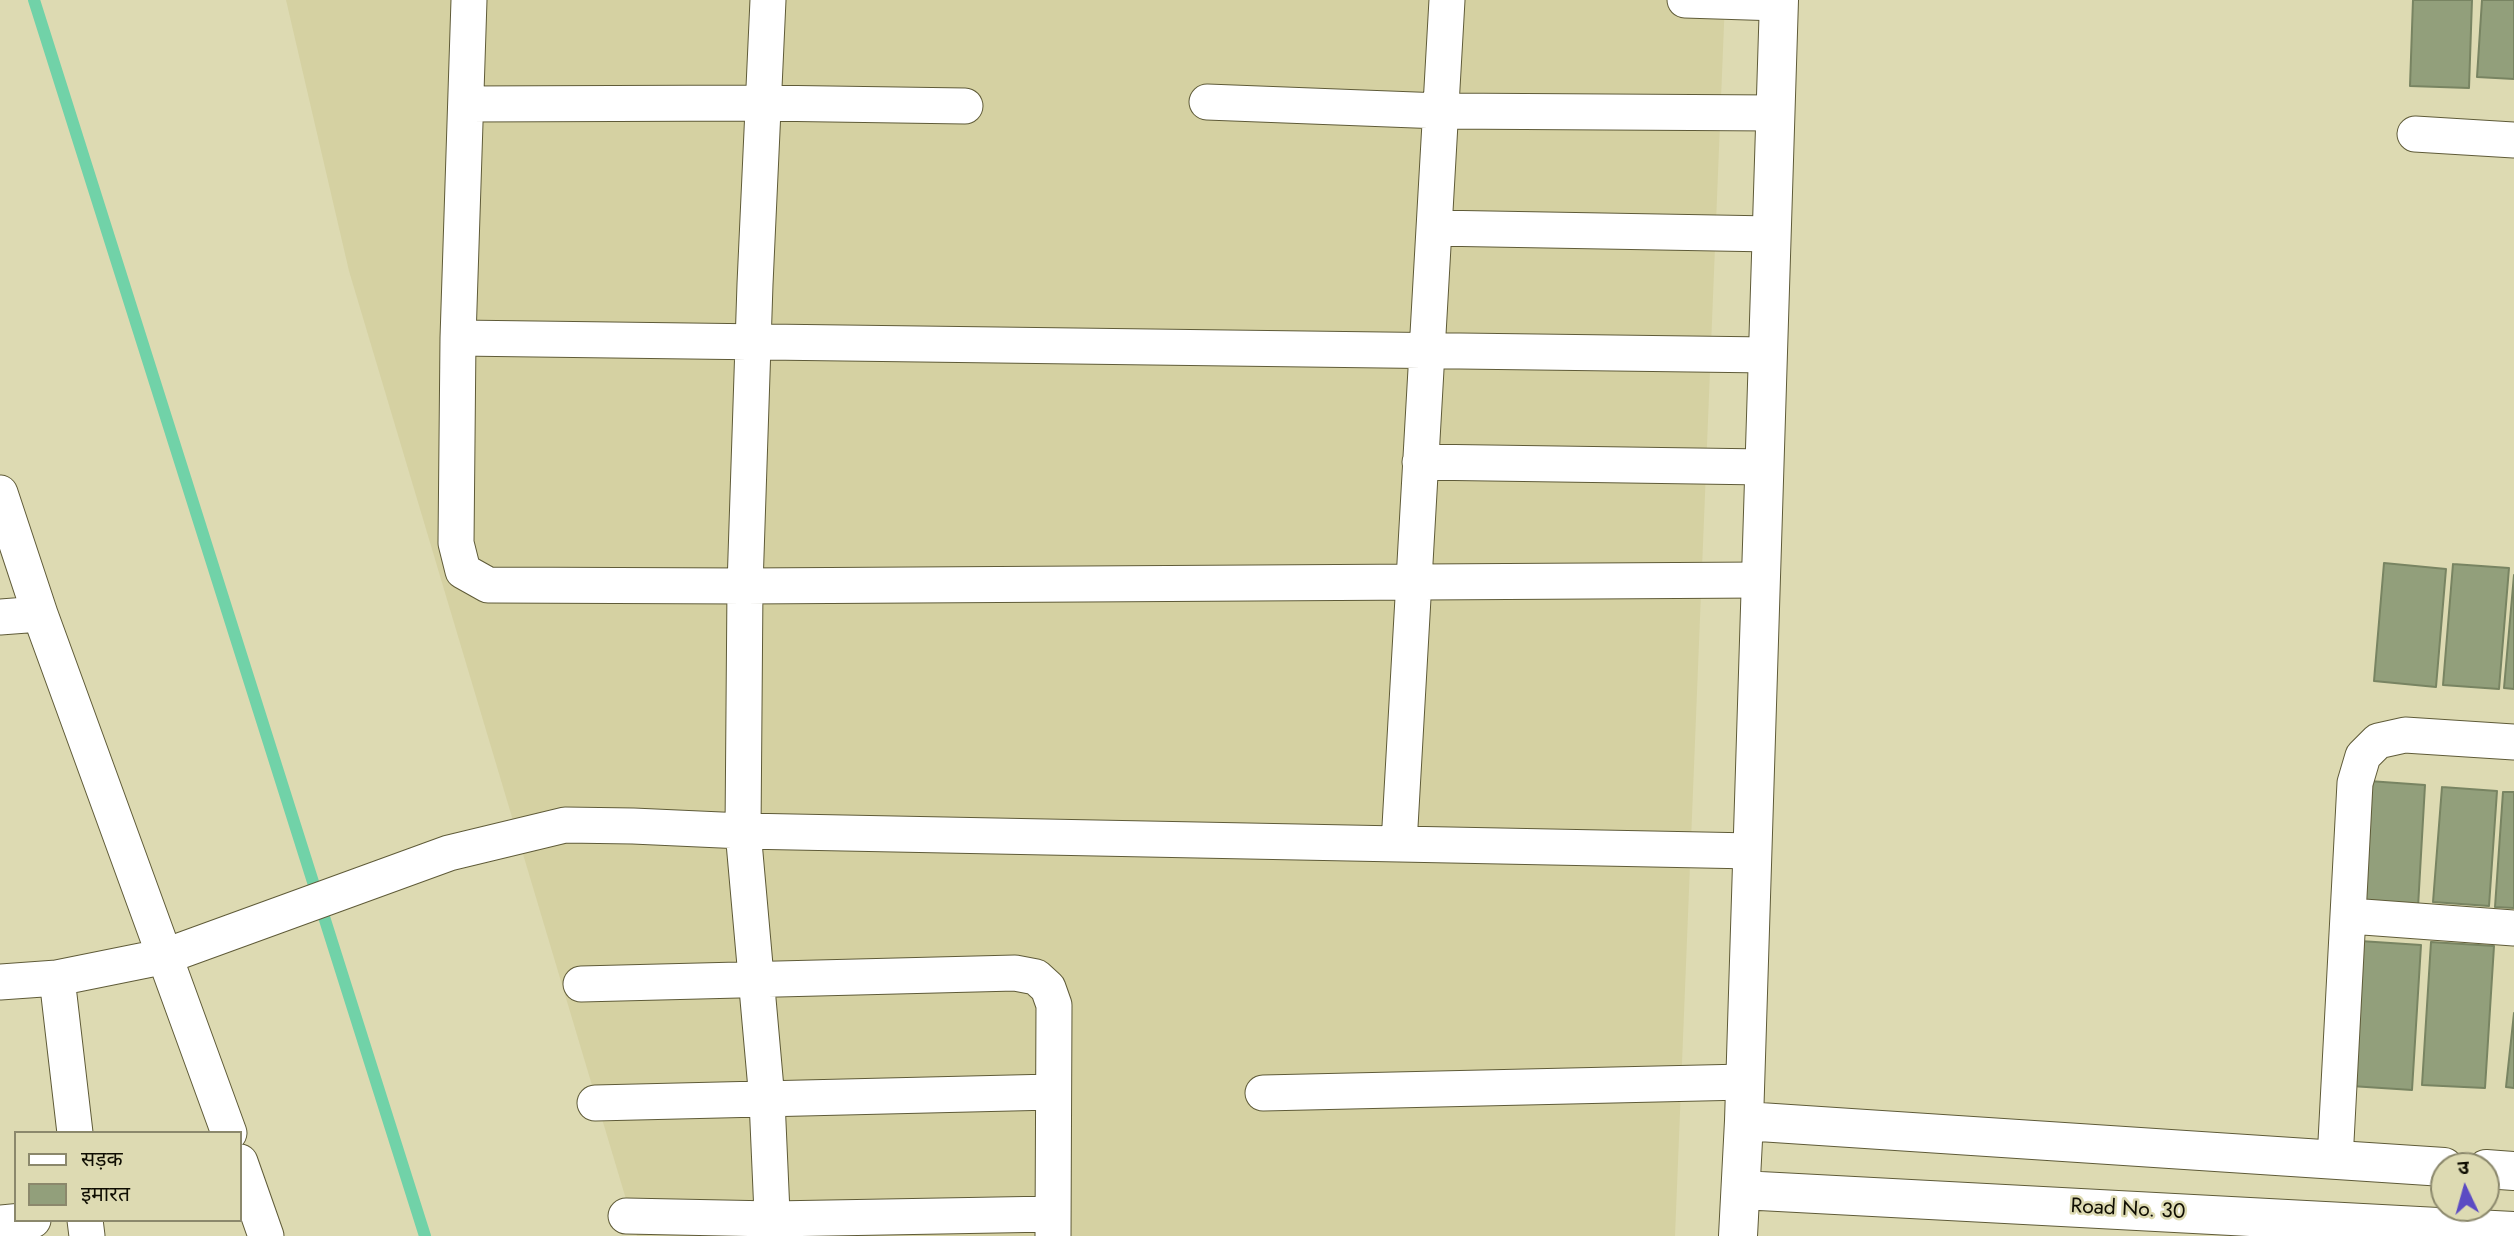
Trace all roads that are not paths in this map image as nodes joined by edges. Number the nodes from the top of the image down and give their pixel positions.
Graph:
1 (469, 0) edge
2 (768, 0) edge
3 (1447, 0) edge
4 (1685, 0) edge
5 (1779, 2) edge
6 (1208, 102) dead end
7 (763, 103) junction
8 (466, 104) junction
9 (965, 106) dead end
10 (1441, 111) junction
11 (1776, 113) junction
12 (2416, 134) dead end
13 (2514, 141) edge
14 (1434, 228) junction
15 (1772, 234) junction
16 (458, 338) junction
17 (753, 340) junction
18 (1427, 350) junction
19 (1768, 355) junction
20 (1420, 461) junction
21 (1765, 467) junction
22 (0, 493) edge
23 (1761, 580) junction
24 (1414, 584) junction
25 (745, 586) junction
26 (40, 614) junction
27 (0, 617) edge
28 (2514, 741) edge
29 (743, 831) junction
30 (1399, 844) junction
31 (1753, 851) junction
32 (2350, 916) junction
33 (2514, 928) edge
34 (166, 956) junction
35 (57, 978) junction
36 (756, 980) junction
37 (0, 982) edge
38 (581, 984) dead end
39 (1745, 1082) junction
40 (1053, 1092) junction
41 (1263, 1093) dead end
42 (767, 1100) junction
43 (595, 1103) dead end
44 (1744, 1121) junction
45 (75, 1131) edge
46 (228, 1131) edge
47 (2335, 1160) junction
48 (2430, 1166) edge
49 (242, 1173) edge
50 (1741, 1190) junction
51 (247, 1201) edge
52 (626, 1216) dead end
53 (1053, 1225) edge
54 (2216, 1226) edge
55 (773, 1227) edge
56 (2514, 1231) edge
57 (266, 1236) edge
58 (1738, 1236) edge

1 - 8 street
2 - 7 street
3 - 10 street
4 - 5 street
5 - 11 street
6 - 10 street
7 - 8 street
7 - 9 street
7 - 17 street
8 - 16 street
10 - 11 street
10 - 14 street
11 - 15 street
12 - 13 street
14 - 15 street
14 - 18 street
15 - 19 street
16 - 17 street
16 - 25 street
17 - 18 street
17 - 25 street
18 - 19 street
18 - 20 street
19 - 21 street
20 - 21 street
20 - 24 street
21 - 23 street
22 - 26 street
23 - 24 street
23 - 31 street
24 - 25 street
24 - 30 street
25 - 29 street
26 - 27 street
26 - 34 street
28 - 32 street
29 - 30 street
29 - 34 street
29 - 36 street
30 - 31 street
31 - 39 street
32 - 33 street
32 - 47 street
34 - 35 street
34 - 46 street
35 - 37 street
35 - 45 street
36 - 38 street
36 - 40 street
36 - 42 street
39 - 41 street
39 - 44 street
40 - 42 street
40 - 53 street
42 - 43 street
42 - 55 street
44 - 47 street
44 - 50 street
47 - 48 street
49 - 51 street
50 - 54 street, Road No. 30
50 - 58 street
51 - 57 street
52 - 55 street
53 - 55 street
54 - 56 street, Road No. 30

